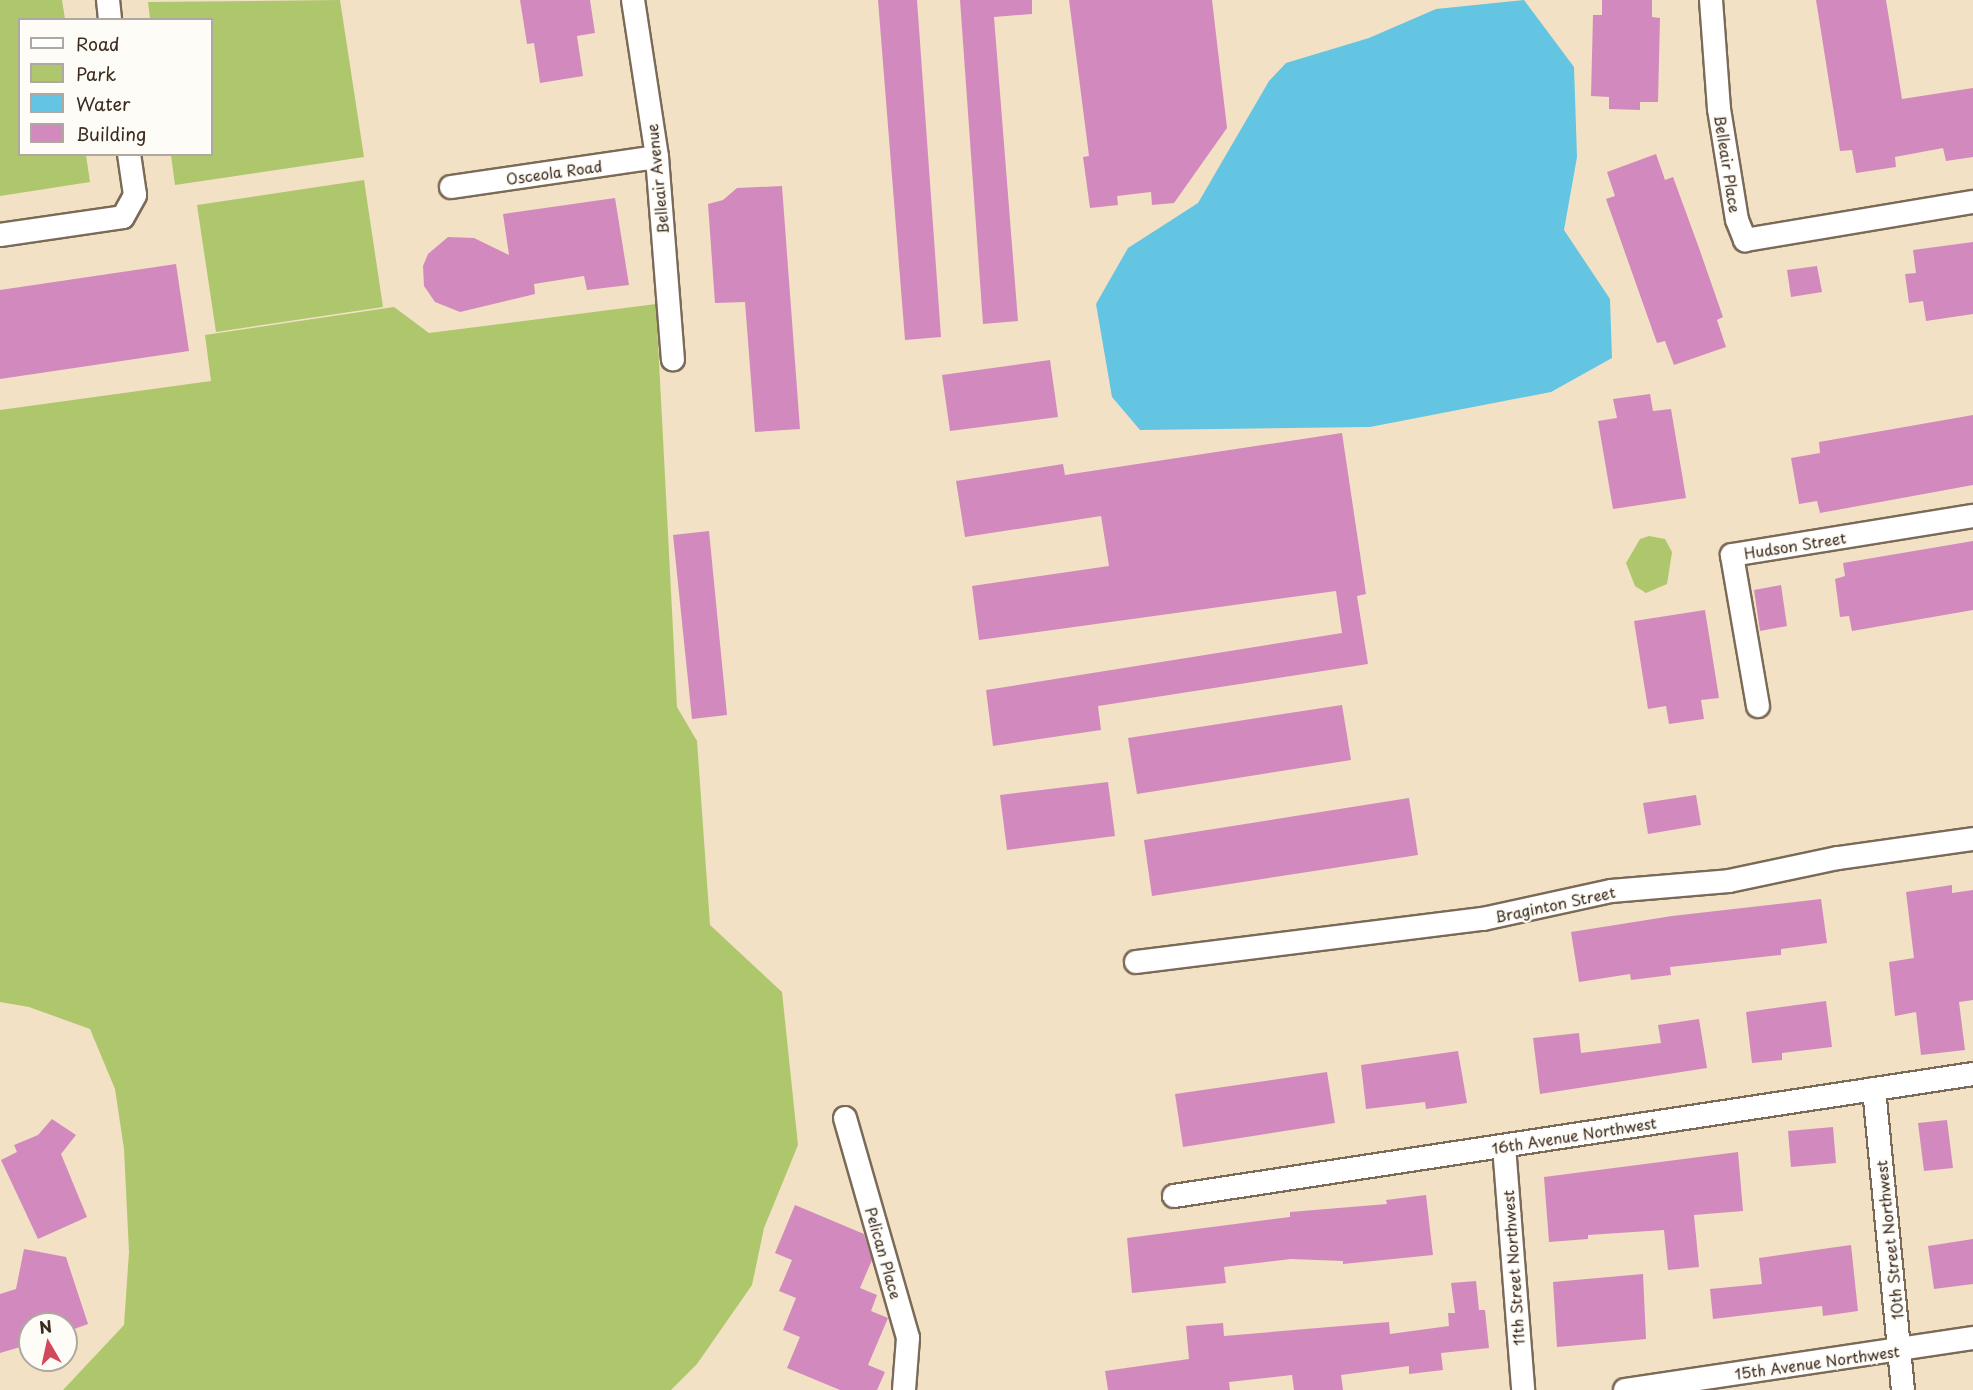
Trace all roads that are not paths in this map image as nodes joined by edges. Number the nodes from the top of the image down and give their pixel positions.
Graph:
1 (108, 0) edge
2 (633, 0) edge
3 (1711, 0) edge
4 (110, 18) edge
5 (129, 156) edge
6 (657, 157) junction
7 (451, 187) dead end
8 (1973, 202) edge
9 (0, 235) edge
10 (672, 358) dead end
11 (1973, 516) edge
12 (1758, 706) dead end
13 (1973, 839) edge
14 (1136, 962) dead end
15 (1973, 1074) edge
16 (1874, 1089) junction
17 (845, 1118) dead end
18 (1504, 1146) junction
19 (1174, 1196) dead end
20 (1973, 1338) edge
21 (1900, 1350) junction
22 (904, 1390) edge
23 (1522, 1390) edge
24 (1625, 1390) edge
25 (1903, 1390) edge

1 - 4 street
2 - 6 street, Belleair Avenue
3 - 8 street, Belleair Place
5 - 9 street
6 - 7 street, Osceola Road
6 - 10 street, Belleair Avenue
11 - 12 street, Hudson Street
13 - 14 street, Braginton Street
15 - 16 street, 16th Avenue Northwest
16 - 18 street, 16th Avenue Northwest
16 - 21 street, 10th Street Northwest
17 - 22 street, Pelican Place
18 - 19 street, 16th Avenue Northwest
18 - 23 street, 11th Street Northwest
20 - 21 street, 15th Avenue Northwest
21 - 24 street, 15th Avenue Northwest
21 - 25 street, 10th Street Northwest

